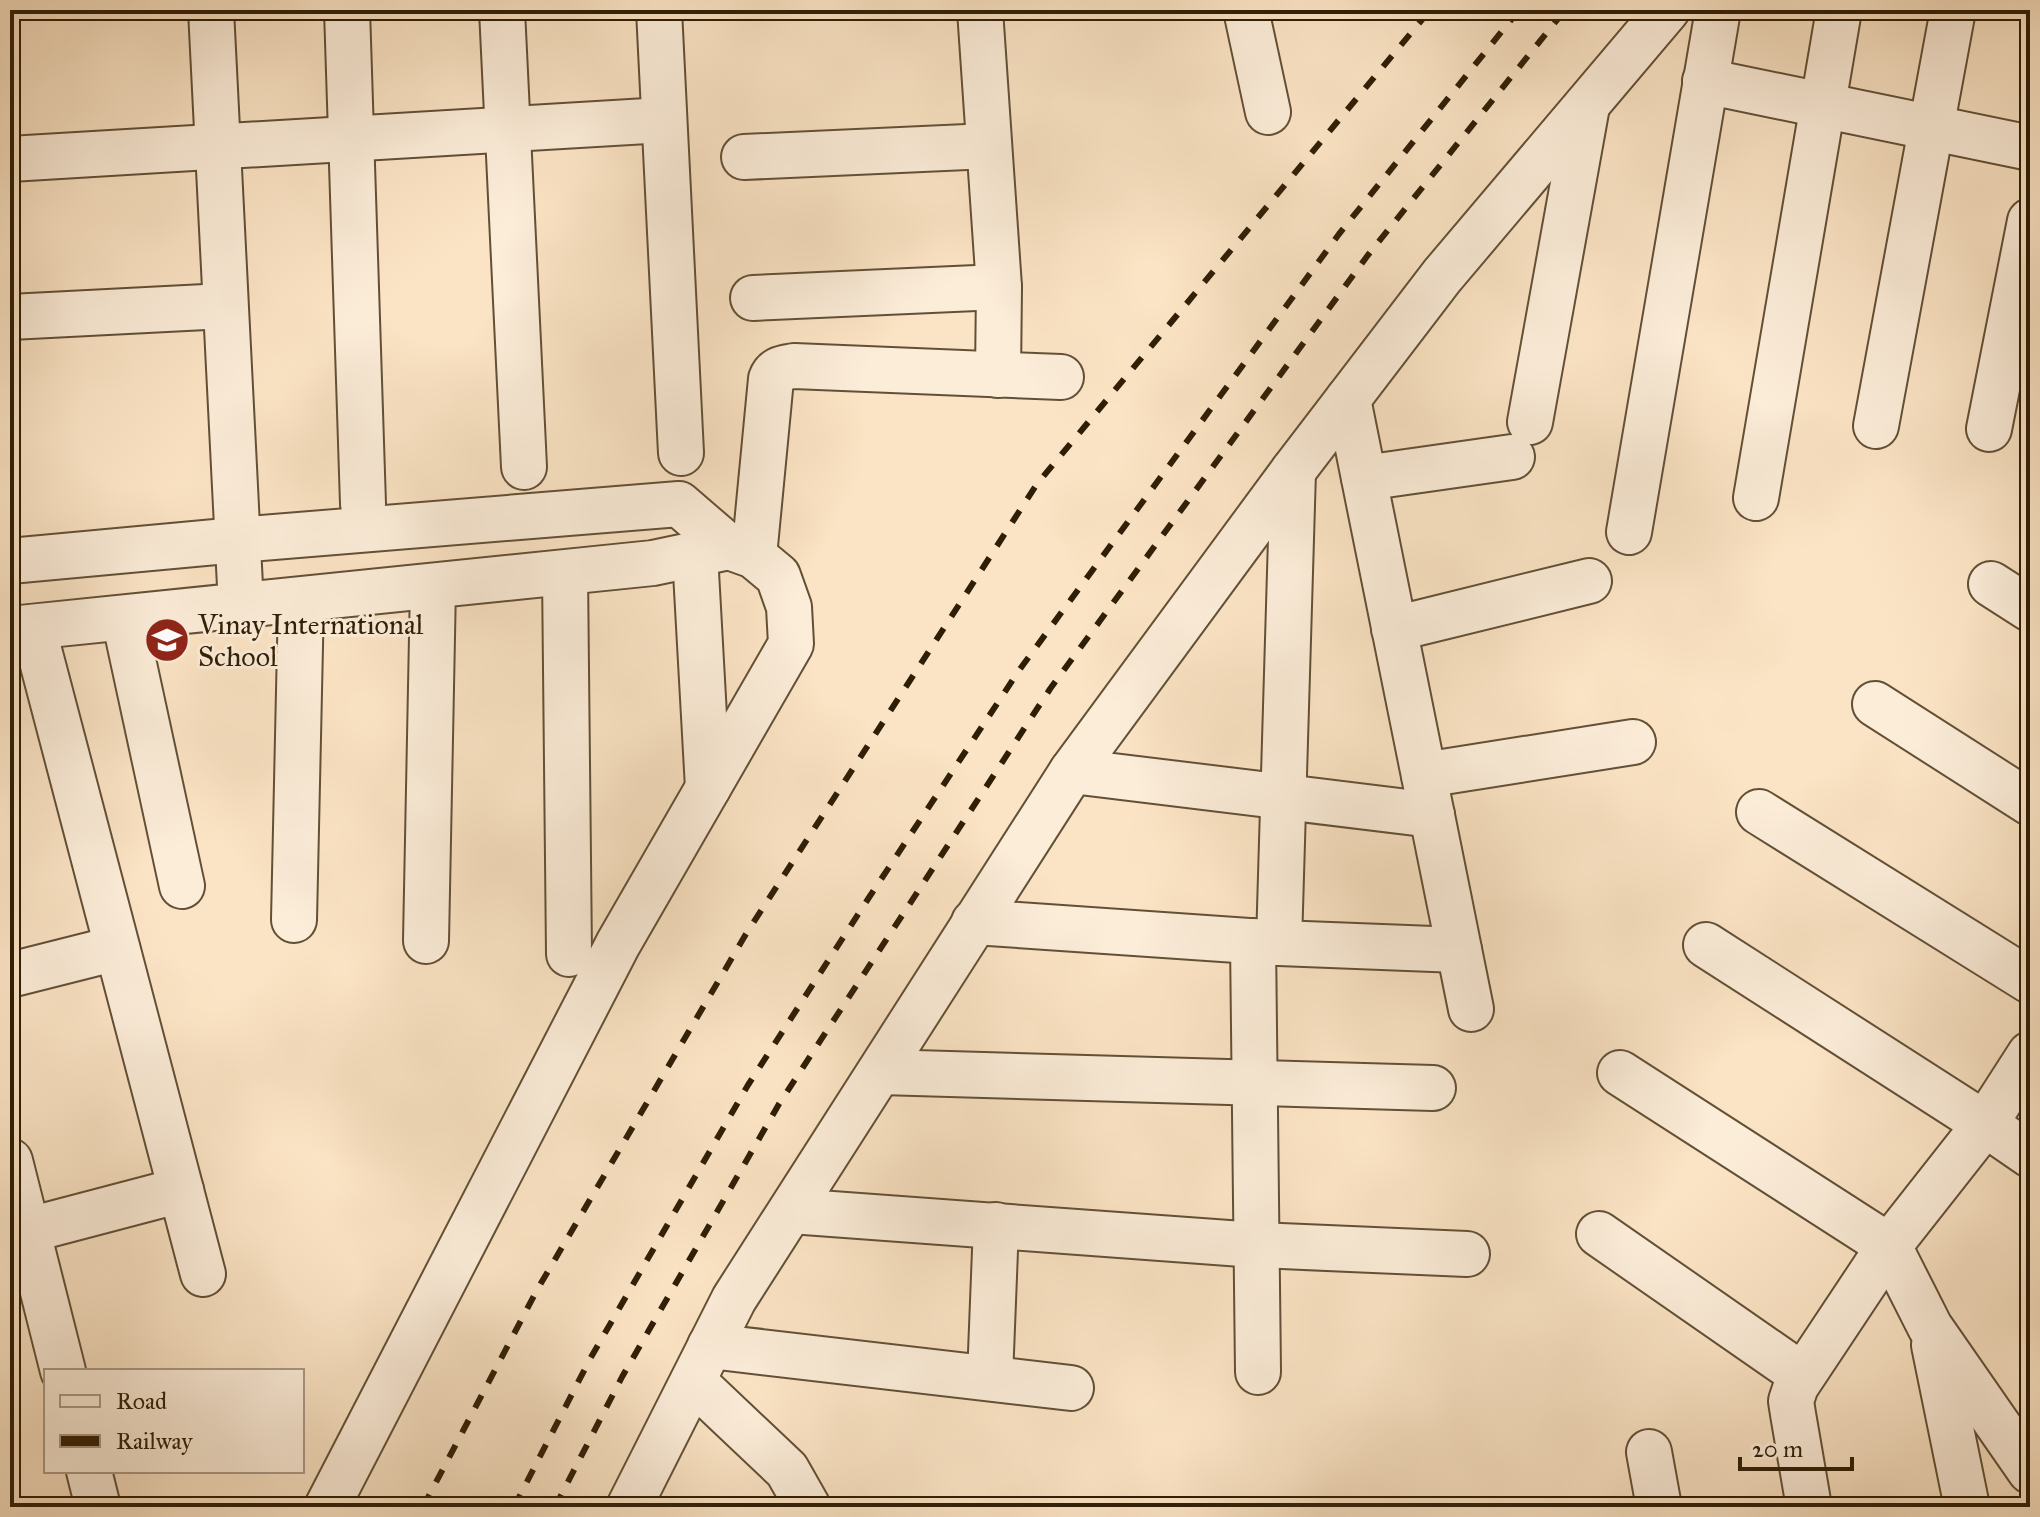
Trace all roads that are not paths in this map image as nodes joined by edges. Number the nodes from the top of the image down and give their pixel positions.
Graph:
1 (211, 10) edge
2 (347, 10) edge
3 (502, 10) edge
4 (659, 10) edge
5 (980, 10) edge
6 (1246, 10) edge
7 (1667, 10) edge
8 (1718, 10) edge
9 (1839, 10) edge
10 (1953, 10) edge
11 (1705, 81) junction
12 (1587, 104) junction
13 (1823, 106) junction
14 (1268, 112) dead end
15 (664, 120) junction
16 (1932, 128) junction
17 (508, 130) junction
18 (351, 139) junction
19 (989, 146) junction
20 (217, 147) junction
21 (2030, 148) edge
22 (744, 157) dead end
23 (10, 159) edge
24 (2030, 221) edge
25 (999, 287) junction
26 (753, 298) dead end
27 (225, 306) junction
28 (10, 317) edge
29 (998, 375) junction
30 (1061, 377) dead end
31 (1348, 399) junction
32 (1876, 426) dead end
33 (1989, 429) dead end
34 (681, 453) dead end
35 (524, 467) dead end
36 (1293, 471) junction
37 (1364, 478) junction
38 (1756, 498) dead end
39 (363, 504) dead end
40 (1629, 532) dead end
41 (237, 540) junction
42 (726, 552) junction
43 (10, 561) edge
44 (565, 573) junction
45 (1589, 581) dead end
46 (1991, 584) dead end
47 (433, 586) junction
48 (301, 600) junction
49 (241, 606) junction
50 (2030, 609) edge
51 (124, 618) junction
52 (21, 628) edge
53 (1394, 629) junction
54 (1875, 704) dead end
55 (1633, 742) dead end
56 (1072, 771) junction
57 (708, 788) junction
58 (1428, 795) junction
59 (1283, 798) junction
60 (2030, 803) edge
61 (1759, 812) dead end
62 (182, 886) dead end
63 (294, 920) dead end
64 (974, 922) junction
65 (426, 941) dead end
66 (1266, 942) junction
67 (1706, 945) dead end
68 (117, 948) junction
69 (1459, 950) junction
70 (569, 954) dead end
71 (10, 975) edge
72 (2030, 981) edge
73 (1471, 1009) dead end
74 (2030, 1054) edge
75 (881, 1072) junction
76 (1620, 1073) dead end
77 (1255, 1083) junction
78 (1433, 1088) dead end
79 (1985, 1124) junction
80 (2030, 1155) edge
81 (10, 1161) edge
82 (181, 1190) junction
83 (791, 1211) junction
84 (996, 1225) junction
85 (19, 1233) edge
86 (1599, 1234) dead end
87 (1256, 1245) junction
88 (1889, 1246) junction
89 (1467, 1254) dead end
90 (203, 1274) dead end
91 (1930, 1327) junction
92 (702, 1364) junction
93 (62, 1369) edge
94 (1258, 1372) dead end
95 (1802, 1375) junction
96 (990, 1378) junction
97 (1071, 1388) dead end
98 (1649, 1452) dead end
99 (2030, 1471) edge
100 (90, 1473) edge
101 (98, 1507) edge
102 (327, 1507) edge
103 (629, 1507) edge
104 (808, 1507) edge
105 (1659, 1507) edge
106 (1809, 1507) edge
107 (1967, 1507) edge

1 - 20 street
2 - 18 street
3 - 17 street
4 - 15 street
5 - 19 street
6 - 14 street
7 - 12 street
8 - 11 street
9 - 13 street
10 - 16 street
11 - 13 street
11 - 40 street
12 - 31 street
12 - 37 street
13 - 16 street
13 - 38 street
15 - 17 street
15 - 34 street
16 - 21 street
16 - 32 street
17 - 18 street
17 - 35 street
18 - 20 street
18 - 39 street
19 - 22 street
19 - 25 street
20 - 23 street
20 - 27 street
24 - 33 street
25 - 26 street
25 - 29 street
27 - 28 street
27 - 41 street
29 - 30 street
29 - 42 street
31 - 36 street
31 - 37 street
36 - 56 street
36 - 59 street
37 - 53 street
41 - 42 street
41 - 43 street
41 - 49 street
42 - 44 street
42 - 57 street
42 - 57 street
44 - 47 street
44 - 70 street
45 - 53 street
46 - 50 street
47 - 48 street
47 - 65 street
48 - 49 street
48 - 63 street
49 - 51 street
51 - 52 street
51 - 62 street
52 - 68 street
53 - 58 street
54 - 60 street
55 - 58 street
56 - 59 street
56 - 64 street
57 - 102 street
58 - 59 street
58 - 69 street
59 - 66 street
61 - 72 street
64 - 66 street
64 - 75 street
66 - 69 street
66 - 77 street
67 - 79 street
68 - 71 street
68 - 82 street
69 - 73 street
74 - 79 street
75 - 77 street
75 - 83 street
76 - 88 street
77 - 78 street
77 - 87 street
79 - 80 street
79 - 88 street
81 - 85 street
82 - 85 street
82 - 90 street
83 - 84 street
83 - 92 street
84 - 87 street
84 - 96 street
85 - 93 street
86 - 95 street
87 - 89 street
87 - 94 street
88 - 91 street
88 - 95 street
91 - 99 street
91 - 107 street
92 - 96 street
92 - 103 street
92 - 104 street
95 - 106 street
96 - 97 street
98 - 105 street
100 - 101 street

